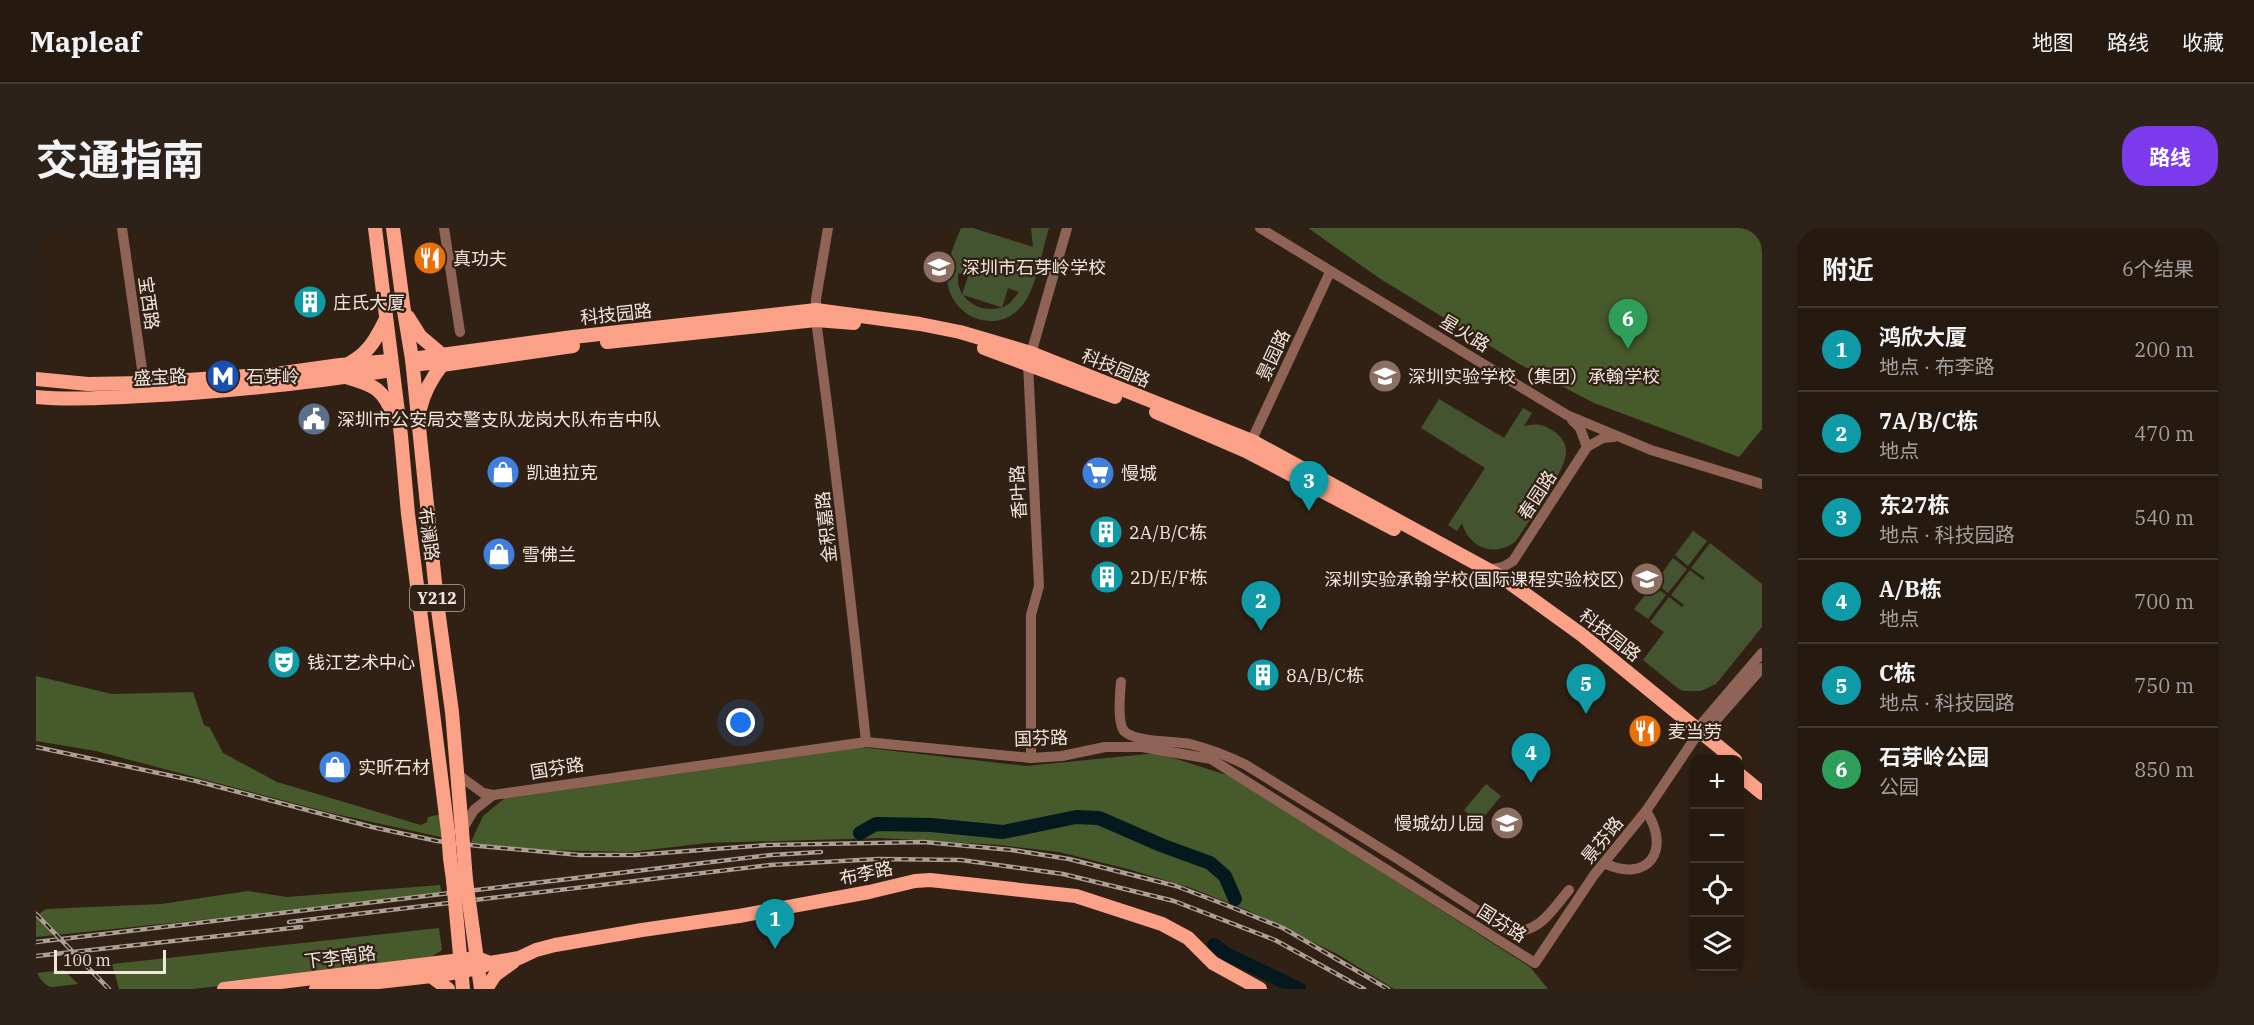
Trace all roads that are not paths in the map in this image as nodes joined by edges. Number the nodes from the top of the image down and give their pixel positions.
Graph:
1 (122, 228) edge
2 (375, 228) edge
3 (393, 228) edge
4 (444, 228) edge
5 (828, 228) edge
6 (1067, 228) edge
7 (1260, 228) edge
8 (1330, 272) junction
9 (404, 311) junction
10 (816, 315) junction
11 (386, 319) junction
12 (460, 332) dead end
13 (441, 359) junction
14 (1030, 359) junction
15 (413, 362) junction
16 (391, 365) junction
17 (342, 371) junction
18 (36, 379) edge
19 (144, 383) junction
20 (36, 397) edge
21 (398, 411) junction
22 (417, 415) junction
23 (1567, 415) junction
24 (401, 436) junction
25 (1617, 437) junction
26 (1249, 446) junction
27 (1587, 447) junction
28 (1762, 484) edge
29 (1513, 561) junction
30 (1488, 570) junction
31 (1515, 585) junction
32 (1762, 653) edge
33 (1762, 668) edge
34 (1120, 682) dead end
35 (1699, 734) junction
36 (866, 742) junction
37 (1717, 755) edge
38 (1729, 755) edge
39 (1031, 758) junction
40 (1744, 766) edge
41 (457, 774) junction
42 (1744, 778) edge
43 (1762, 781) edge
44 (1762, 793) edge
45 (493, 795) junction
46 (1646, 812) junction
47 (455, 831) junction
48 (1604, 863) junction
49 (459, 880) junction
50 (1569, 890) dead end
51 (519, 958) junction
52 (482, 963) junction
53 (1535, 963) joint
54 (461, 966) junction
55 (431, 976) junction
56 (224, 989) edge
57 (316, 989) edge
58 (447, 989) edge
59 (463, 989) edge
60 (481, 989) edge
61 (486, 989) edge
62 (1260, 989) edge

1 - 19 street, 宝西路
2 - 11 main road, 布澜路 / Y212
3 - 9 main road, 布澜路 / Y212
4 - 12 street
5 - 10 street, 金积嘉路
6 - 14 street, 香叶路
7 - 8 street, 星火路
8 - 23 street, 星火路
8 - 26 street, 景园路
9 - 13 main road
9 - 15 main road, 布澜路 / Y212
10 - 13 main road, 科技园路
10 - 14 main road, 科技园路
10 - 36 street, 金积嘉路
11 - 16 main road, 布澜路 / Y212
11 - 17 main road
13 - 15 main road, 科技园路
13 - 22 main road
14 - 26 main road, 科技园路
14 - 39 street, 香叶路
15 - 16 street, 科技园路
15 - 22 main road, 布澜路 / Y212
16 - 17 main road, 盛宝路
16 - 21 main road, 布澜路 / Y212
17 - 19 main road, 盛宝路
17 - 20 main road, 盛宝路
17 - 24 main road
18 - 19 main road, 盛宝路
21 - 22 main road
21 - 24 main road, 布澜路 / Y212
22 - 41 main road, 布澜路 / Y212
23 - 25 street, 星火路
23 - 27 street
24 - 47 main road, 布澜路 / Y212
25 - 27 street
25 - 28 street, 星火路
26 - 30 main road, 科技园路
26 - 35 main road, 科技园路
27 - 29 street, 春园路
29 - 30 street
29 - 31 street
30 - 31 main road, 科技园路
31 - 35 main road, 科技园路
32 - 35 street, 景芬路
33 - 35 street, 景芬路
34 - 50 street
35 - 37 main road, 科技园路
35 - 38 main road, 科技园路
35 - 46 street, 景芬路
36 - 39 street, 国芬路
36 - 45 street, 国芬路
39 - 53 street, 国芬路
40 - 43 main road
41 - 45 street
41 - 47 main road, 布澜路 / Y212
42 - 44 main road
45 - 47 street
46 - 48 street, 景芬路
46 - 48 street
47 - 49 main road, 布澜路 / Y212, bridge
48 - 53 street, 景芬路
49 - 52 main road, 布澜路 / Y212, bridge
49 - 54 main road, 布澜路 / Y212, bridge
51 - 52 main road, 布李路
51 - 61 main road
51 - 62 main road, 布李路
52 - 54 main road, 布李路
52 - 60 main road, 布澜路 / Y212
54 - 55 main road, 下李南路
54 - 56 main road, 下李南路
54 - 59 main road, 布澜路 / Y212
55 - 57 main road, 下李南路
55 - 58 main road

